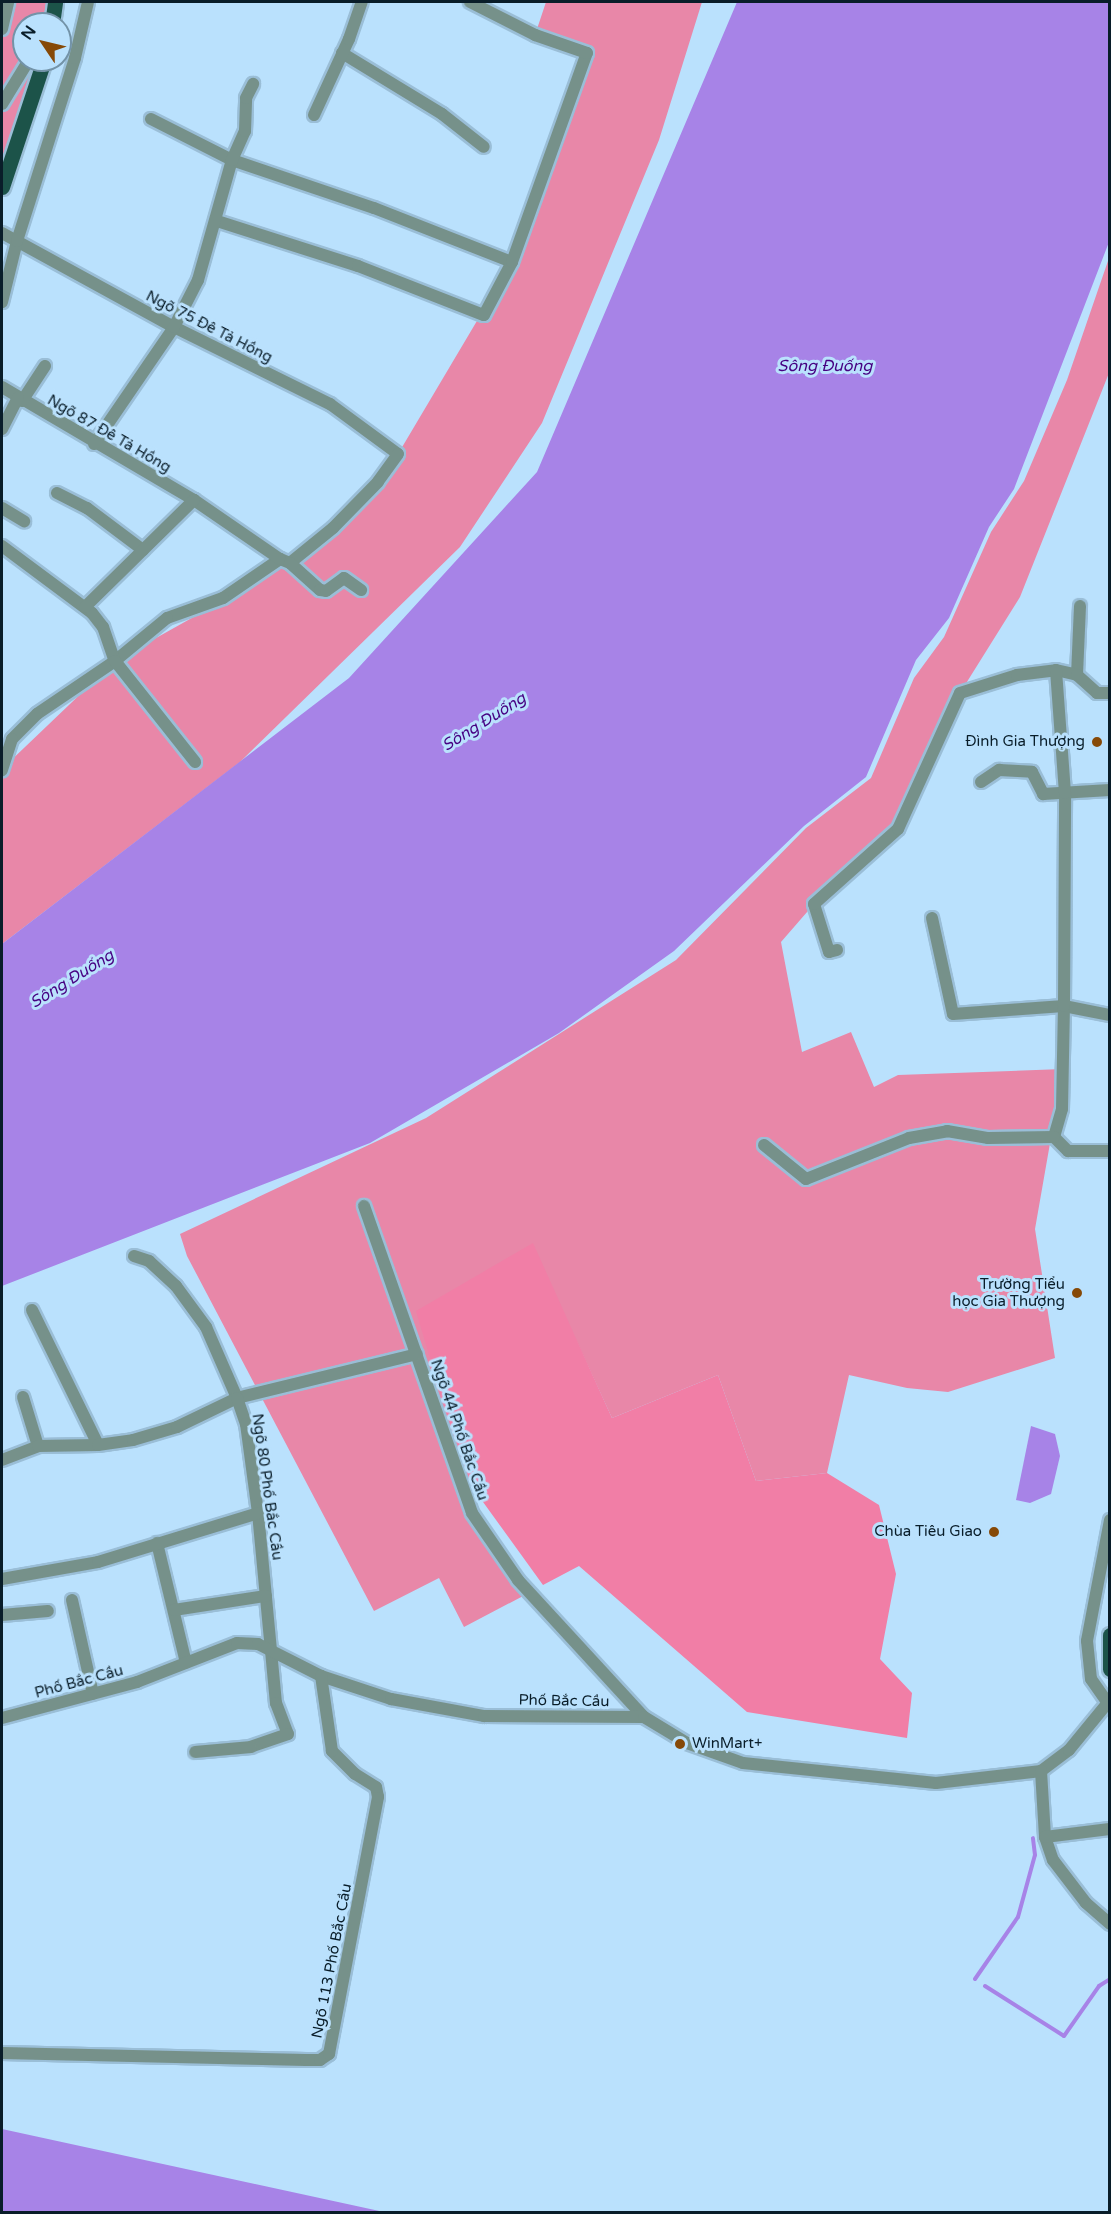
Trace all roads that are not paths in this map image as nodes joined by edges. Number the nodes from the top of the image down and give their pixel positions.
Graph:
1 (8, 2) edge
2 (88, 2) edge
3 (362, 2) edge
4 (470, 2) edge
5 (2, 29) edge
6 (342, 53) junction
7 (22, 72) edge
8 (40, 72) edge
9 (253, 84) dead end
10 (2, 104) edge
11 (314, 115) dead end
12 (151, 119) dead end
13 (484, 147) dead end
14 (232, 160) junction
15 (2, 187) edge
16 (217, 221) junction
17 (2, 233) edge
18 (16, 241) junction
19 (512, 262) junction
20 (2, 302) edge
21 (174, 327) junction
22 (45, 366) dead end
23 (2, 387) edge
24 (20, 399) junction
25 (2, 429) edge
26 (94, 444) junction
27 (57, 493) dead end
28 (197, 503) junction
29 (2, 508) edge
30 (24, 521) dead end
31 (2, 546) edge
32 (143, 550) junction
33 (285, 561) junction
34 (361, 590) dead end
35 (1080, 606) dead end
36 (85, 607) junction
37 (115, 661) junction
38 (1056, 670) junction
39 (1077, 675) junction
40 (1110, 693) edge
41 (4, 748) edge
42 (195, 762) dead end
43 (2, 770) edge
44 (981, 782) dead end
45 (1110, 790) edge
46 (1065, 793) junction
47 (932, 918) dead end
48 (837, 950) dead end
49 (1064, 1006) junction
50 (1110, 1015) edge
51 (1054, 1137) junction
52 (764, 1145) dead end
53 (1110, 1151) edge
54 (364, 1206) dead end
55 (134, 1256) dead end
56 (33, 1310) dead end
57 (417, 1354) junction
58 (23, 1397) dead end
59 (237, 1398) junction
60 (98, 1445) junction
61 (38, 1446) junction
62 (2, 1461) edge
63 (258, 1514) junction
64 (1110, 1520) edge
65 (157, 1543) junction
66 (2, 1579) edge
67 (266, 1596) junction
68 (72, 1600) dead end
69 (174, 1610) junction
70 (48, 1611) dead end
71 (2, 1615) edge
72 (1110, 1635) edge
73 (271, 1648) junction
74 (186, 1663) junction
75 (1110, 1669) edge
76 (321, 1676) junction
77 (93, 1694) junction
78 (1109, 1703) edge
79 (644, 1717) junction
80 (2, 1718) edge
81 (195, 1752) dead end
82 (1041, 1771) junction
83 (1110, 1829) edge
84 (1045, 1837) junction
85 (1110, 1924) edge
86 (2, 2053) edge

1 - 5 street
2 - 18 street
3 - 6 street
4 - 19 street
6 - 11 street
6 - 13 street
7 - 10 street
8 - 15 main road
9 - 14 street
12 - 14 street
14 - 16 street
14 - 19 street
16 - 19 street
16 - 21 street
17 - 18 street, Ngõ 75 Đê Tả Hồng
18 - 20 street
18 - 21 street, Ngõ 75 Đê Tả Hồng
21 - 26 street
21 - 33 street, Ngõ 75 Đê Tả Hồng
22 - 24 street
23 - 24 street, Ngõ 87 Đê Tả Hồng
24 - 25 street
24 - 26 street, Ngõ 87 Đê Tả Hồng
26 - 28 street, Ngõ 87 Đê Tả Hồng
27 - 32 street
28 - 32 street
28 - 33 street, Ngõ 87 Đê Tả Hồng
29 - 30 street
31 - 36 street
32 - 36 street
33 - 34 street, Ngõ 87 Đê Tả Hồng
33 - 37 street
35 - 39 street
36 - 37 street
37 - 41 street
37 - 42 street
38 - 39 street
38 - 46 street
38 - 48 street
39 - 40 street
41 - 43 street
44 - 46 street
45 - 46 street
46 - 49 street
47 - 49 street
49 - 50 street
49 - 51 street
51 - 52 street
51 - 53 street
54 - 57 street, Ngõ 44 Phố Bắc Cầu
55 - 59 street
56 - 60 street
57 - 59 street
57 - 79 street, Ngõ 44 Phố Bắc Cầu
58 - 61 street
59 - 60 street, Ngõ 80 Phố Bắc Cầu
59 - 63 street, Ngõ 80 Phố Bắc Cầu
60 - 61 street, Ngõ 80 Phố Bắc Cầu
61 - 62 street, Ngõ 80 Phố Bắc Cầu
63 - 65 street
63 - 67 street, Ngõ 80 Phố Bắc Cầu
64 - 78 street
65 - 66 street
65 - 69 street
67 - 69 street
67 - 73 street, Ngõ 80 Phố Bắc Cầu
68 - 77 street
69 - 74 street
70 - 71 street
72 - 75 main road
73 - 74 street, Phố Bắc Cầu
73 - 76 street, Phố Bắc Cầu
73 - 81 street, Ngõ 80 Phố Bắc Cầu
74 - 77 street, Phố Bắc Cầu
76 - 79 street, Phố Bắc Cầu
76 - 86 street, Ngõ 113 Phố Bắc Cầu
77 - 80 street, Phố Bắc Cầu
78 - 82 street
79 - 82 street
82 - 84 street
83 - 84 street
84 - 85 street

